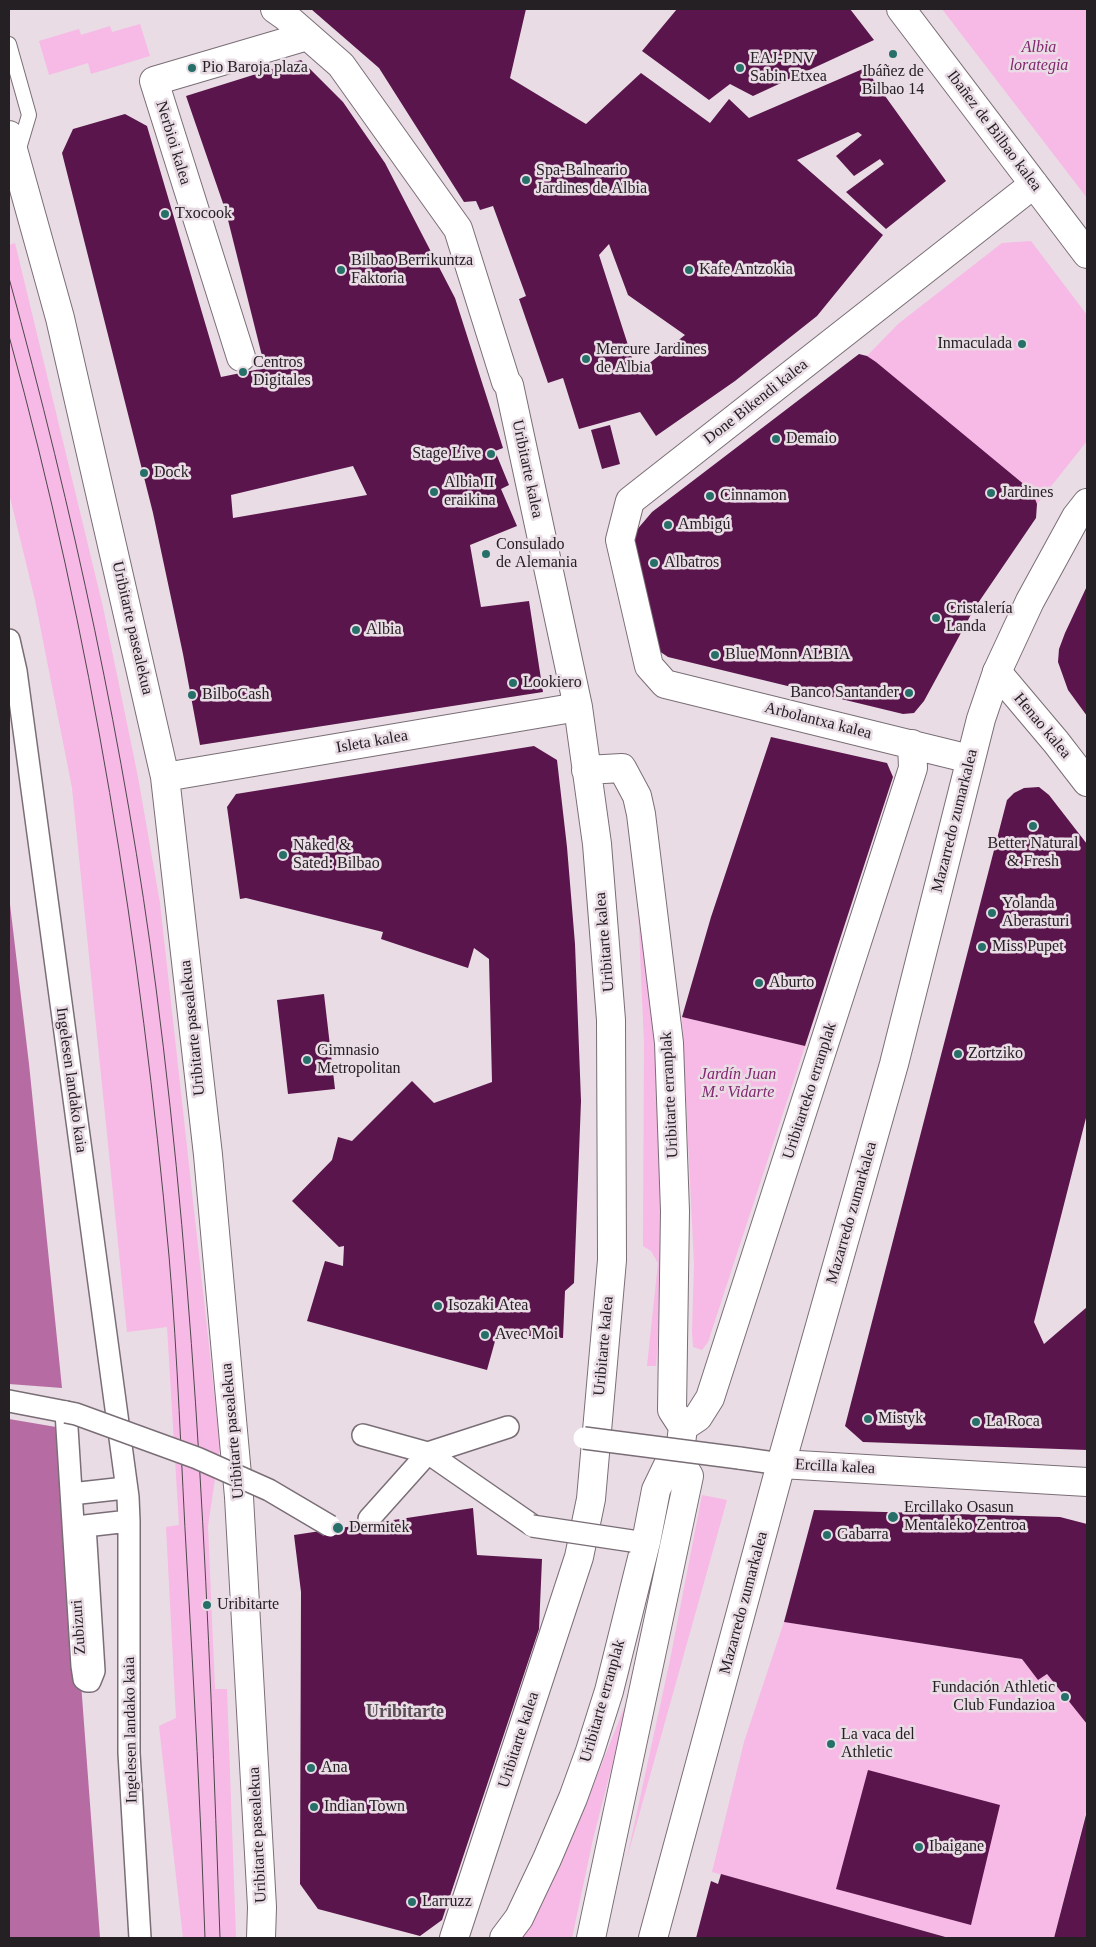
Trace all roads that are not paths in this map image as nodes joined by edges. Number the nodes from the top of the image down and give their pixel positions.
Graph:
1 (900, 9) edge
2 (284, 11) edge
3 (307, 36) junction
4 (9, 44) edge
5 (12, 147) edge
6 (1034, 184) junction
7 (1087, 254) edge
8 (241, 357) dead end
9 (1087, 503) edge
10 (9, 640) edge
11 (997, 672) junction
12 (665, 684) joint
13 (578, 707) junction
14 (912, 744) junction
15 (970, 759) junction
16 (586, 770) junction
17 (165, 777) junction
18 (1087, 782) edge
19 (9, 1401) edge
20 (66, 1412) junction
21 (683, 1427) junction
22 (508, 1428) dead end
23 (363, 1435) dead end
24 (584, 1438) dead end
25 (428, 1452) junction
26 (680, 1460) junction
27 (782, 1464) junction
28 (1087, 1482) edge
29 (125, 1488) junction
30 (80, 1493) dead end
31 (369, 1519) dead end
32 (129, 1521) junction
33 (330, 1526) dead end
34 (639, 1542) junction
35 (140, 1938) edge
36 (261, 1938) edge
37 (454, 1938) edge
38 (504, 1938) edge
39 (591, 1938) edge
40 (653, 1938) edge

1 - 6 street, Ibañez de Bilbao kalea
2 - 3 street, Uribitarte kalea
3 - 8 street, Nerbioi kalea
3 - 13 street, Uribitarte kalea
4 - 5 lane
5 - 17 street, Uribitarte pasealekua
6 - 7 street, Ibañez de Bilbao kalea
6 - 12 street, Done Bikendi kalea
9 - 11 street, Mazarredo zumarkalea
10 - 29 street, Ingelesen landako kaia
11 - 15 street, Mazarredo zumarkalea
11 - 18 street, Henao kalea
12 - 14 street, Arbolantxa kalea
13 - 16 street, Uribitarte kalea
13 - 17 street, Isleta kalea
14 - 15 street, Arbolantxa kalea
14 - 21 street, Uribitarteko erranplak
15 - 27 street, Mazarredo zumarkalea
16 - 21 street, Uribitarte erranplak
16 - 37 street, Uribitarte kalea
17 - 36 street, Uribitarte pasealekua
19 - 20 street
20 - 32 street, Zubizuri
20 - 33 street, bridge
21 - 26 street, Uribitarte erranplak
22 - 25 street
23 - 25 street
24 - 27 street, Ercilla kalea, bridge
25 - 31 street
25 - 34 street, bridge
26 - 34 street, Uribitarte erranplak
26 - 39 street, Uribitarte erranplak
27 - 28 street, Ercilla kalea
27 - 40 street, Mazarredo zumarkalea
29 - 30 street
29 - 32 street, Ingelesen landako kaia
32 - 35 street, Ingelesen landako kaia
34 - 38 street, Uribitarte erranplak

